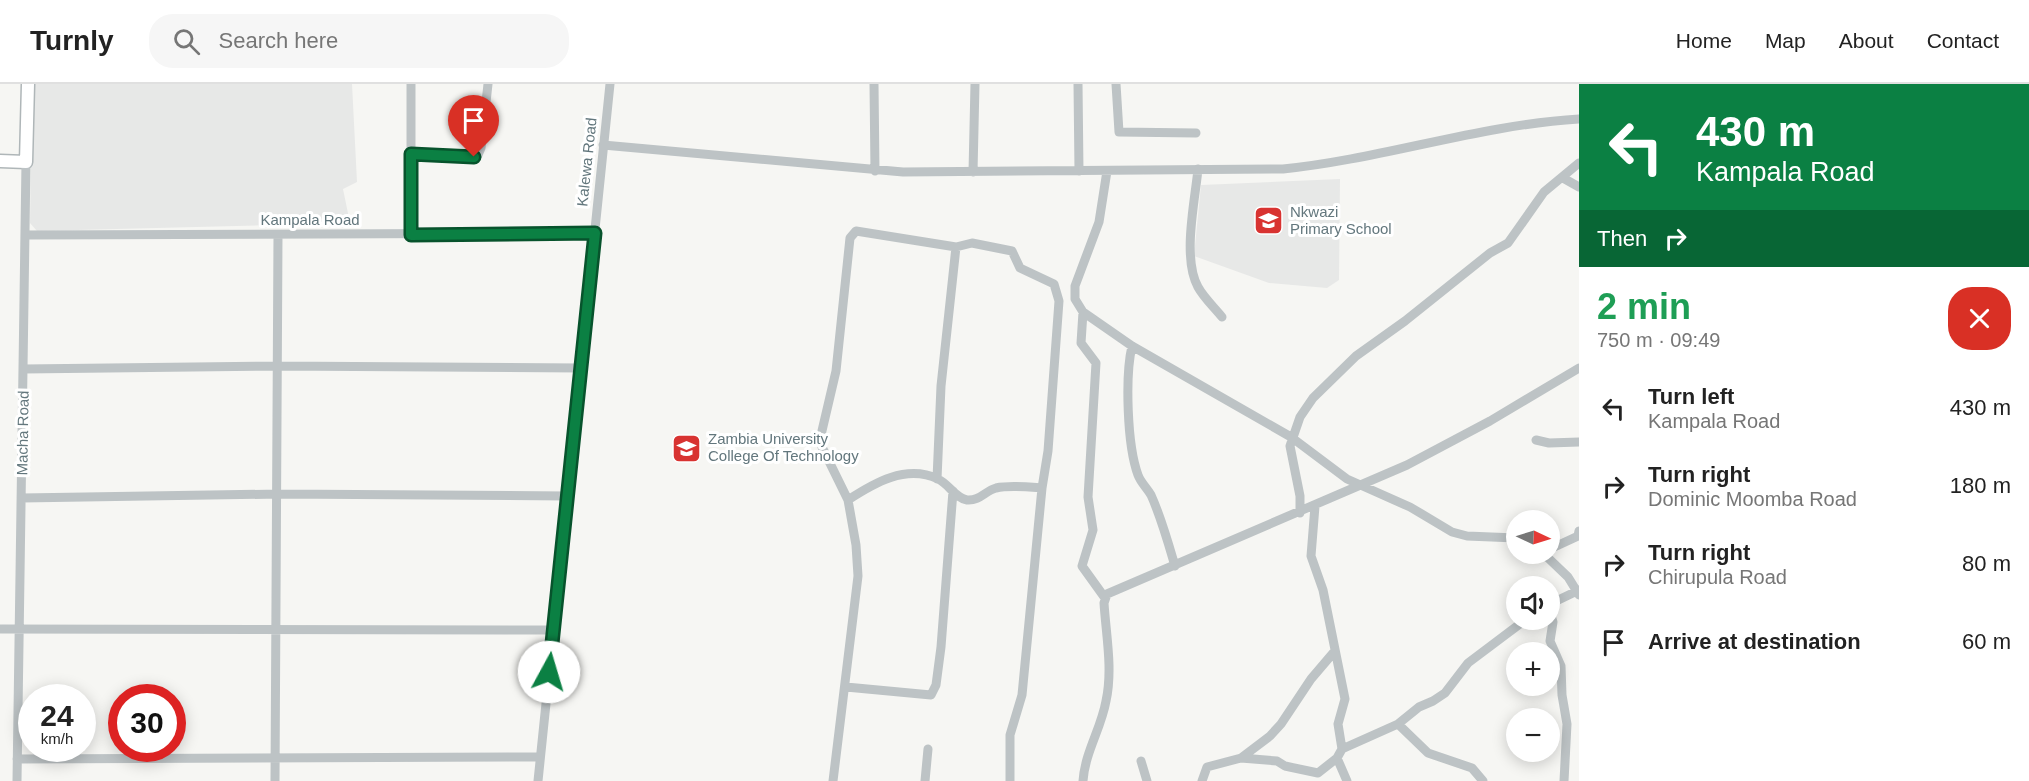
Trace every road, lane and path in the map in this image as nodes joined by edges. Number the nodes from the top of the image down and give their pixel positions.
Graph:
1 (28, 84) edge
2 (411, 84) edge
3 (488, 84) edge
4 (610, 84) edge
5 (874, 84) edge
6 (975, 84) edge
7 (1078, 84) edge
8 (1116, 84) edge
9 (1579, 119) edge
10 (1196, 133) dead end
11 (603, 145) junction
12 (411, 154) junction
13 (0, 161) edge
14 (26, 162) junction
15 (1579, 163) edge
16 (1198, 169) junction
17 (874, 171) junction
18 (1079, 171) junction
19 (1107, 171) junction
20 (973, 172) junction
21 (1563, 178) junction
22 (1579, 187) edge
23 (595, 233) junction
24 (278, 235) junction
25 (411, 235) junction
26 (25, 236) junction
27 (956, 247) junction
28 (1083, 312) junction
29 (1222, 316) dead end
30 (1132, 346) junction
31 (277, 366) junction
32 (581, 368) junction
33 (1579, 368) edge
34 (24, 369) junction
35 (1291, 436) junction
36 (1536, 440) dead end
37 (1579, 442) edge
38 (937, 479) junction
39 (1361, 486) junction
40 (1042, 488) junction
41 (953, 491) junction
42 (279, 494) junction
43 (568, 496) junction
44 (22, 498) junction
45 (848, 500) junction
46 (1315, 506) junction
47 (1300, 513) junction
48 (1579, 531) edge
49 (1506, 538) edge
50 (1560, 544) edge
51 (1554, 564) edge
52 (1175, 566) junction
53 (1578, 592) edge
54 (1105, 598) junction
55 (1560, 600) edge
56 (274, 628) junction
57 (0, 629) edge
58 (20, 629) junction
59 (554, 630) junction
60 (1512, 630) edge
61 (1552, 630) edge
62 (1334, 652) junction
63 (846, 687) junction
64 (1398, 724) junction
65 (928, 749) dead end
66 (1339, 753) junction
67 (540, 757) junction
68 (1241, 758) junction
69 (17, 759) junction
70 (276, 759) junction
71 (1141, 761) dead end
72 (1319, 777) edge
73 (17, 781) edge
74 (275, 781) edge
75 (538, 781) edge
76 (833, 781) edge
77 (925, 781) edge
78 (1010, 781) edge
79 (1083, 781) edge
80 (1147, 781) edge
81 (1202, 781) edge
82 (1347, 781) edge
83 (1483, 781) edge
84 (1564, 781) edge

1 - 14 main road, Macha Road
2 - 12 street
3 - 12 street
4 - 11 street, Kalewa Road
5 - 17 street
6 - 20 street
7 - 18 street
8 - 10 street
9 - 16 street
11 - 17 street
11 - 23 street, Kalewa Road
12 - 25 street
13 - 14 main road
14 - 26 street, Macha Road
15 - 21 street
16 - 19 street
16 - 29 street
17 - 20 street
18 - 19 street
18 - 20 street
19 - 28 street
21 - 22 street
21 - 35 street
23 - 25 street, Kampala Road
23 - 32 street, Kalewa Road
24 - 25 street, Kampala Road
24 - 26 street, Kampala Road
24 - 31 street
26 - 34 street, Macha Road
27 - 38 street
27 - 40 street
27 - 45 street
28 - 30 street
28 - 54 street
30 - 35 street
30 - 52 street
31 - 32 street
31 - 34 street
31 - 42 street
32 - 43 street, Kalewa Road
33 - 39 street
34 - 44 street, Macha Road
35 - 39 street
35 - 47 street
36 - 37 street
38 - 41 street
38 - 45 street
39 - 46 street
39 - 49 street
40 - 41 street
40 - 78 street
41 - 63 street
42 - 43 street
42 - 44 street
42 - 56 street
43 - 59 street, Kalewa Road
44 - 58 street, Macha Road
45 - 63 street
46 - 47 street
46 - 62 street
47 - 52 street
48 - 50 street
51 - 53 street
52 - 54 street
53 - 55 street
54 - 79 street
56 - 58 street
56 - 59 street
56 - 70 street
57 - 58 street
58 - 69 street, Macha Road
59 - 67 street, Kalewa Road
60 - 64 street
61 - 84 street
62 - 66 street
62 - 68 street
63 - 76 street
64 - 66 street
64 - 83 street
65 - 77 street
66 - 72 street
66 - 82 street
67 - 70 street
67 - 75 street, Kalewa Road
68 - 72 street
68 - 81 street
69 - 70 street
69 - 73 street, Macha Road
70 - 74 street
71 - 80 street

